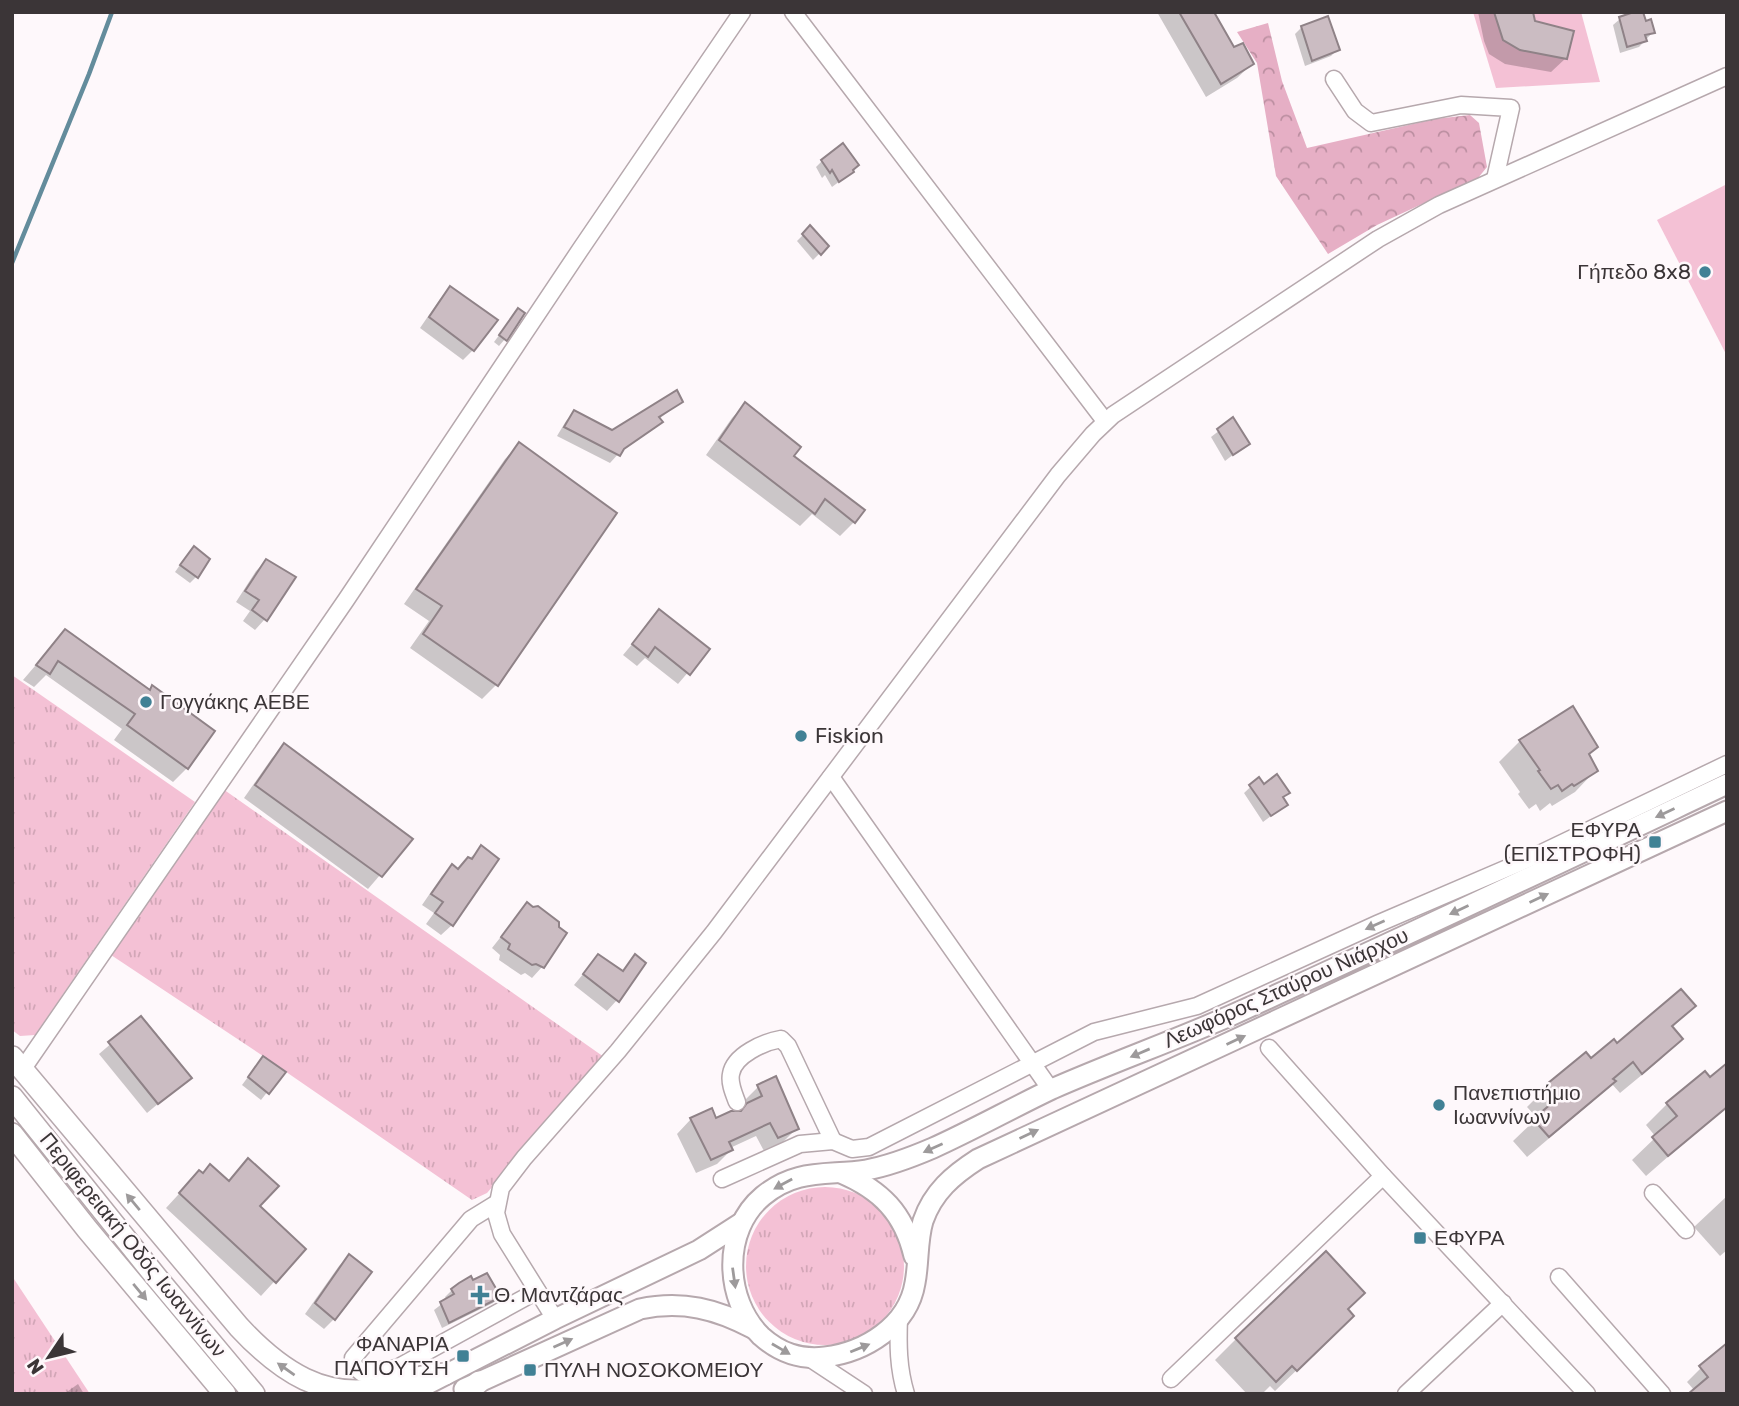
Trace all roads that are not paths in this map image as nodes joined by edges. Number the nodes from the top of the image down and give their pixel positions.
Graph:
1 (742, 12) edge
2 (797, 14) edge
3 (1727, 76) edge
4 (1334, 79) dead end
5 (1494, 179) junction
6 (1105, 421) junction
7 (1727, 764) edge
8 (831, 777) junction
9 (1727, 784) edge
10 (1727, 811) edge
11 (1269, 1048) dead end
12 (1034, 1062) junction
13 (17, 1063) edge
14 (1051, 1090) junction
15 (12, 1097) edge
16 (737, 1102) dead end
17 (12, 1134) edge
18 (833, 1141) junction
19 (12, 1145) edge
20 (36, 1163) junction
21 (840, 1172) junction
22 (1383, 1175) junction
23 (722, 1179) dead end
24 (1653, 1193) dead end
25 (497, 1203) junction
26 (741, 1223) junction
27 (1686, 1230) dead end
28 (917, 1269) junction
29 (1559, 1277) dead end
30 (537, 1291) junction
31 (1503, 1303) junction
32 (899, 1317) junction
33 (555, 1319) junction
34 (755, 1329) junction
35 (811, 1359) junction
36 (445, 1374) junction
37 (1171, 1379) dead end
38 (472, 1388) edge
39 (225, 1394) edge
40 (254, 1394) edge
41 (408, 1394) edge
42 (455, 1394) edge
43 (864, 1394) edge
44 (906, 1394) edge
45 (1406, 1394) edge
46 (1587, 1394) edge
47 (1662, 1394) edge

1 - 13 street
2 - 6 street
3 - 5 street
4 - 5 street
5 - 6 street
6 - 8 street
7 -> 12 street
8 - 12 street
8 - 25 street
9 -> 14 main road, Λεωφόρος Σταύρου Νιάρχου
28 -> 10 main road, Λεωφόρος Σταύρου Νιάρχου
11 - 22 street
12 - 14 street
12 - 18 street
36 -> 13 highway
14 -> 21 main road, Λεωφόρος Σταύρου Νιάρχου
15 - 40 highway, Περιφερειακή Οδός Ιωαννίνων
16 - 18 street
17 - 20 highway, Περιφερειακή Οδός Ιωαννίνων
18 - 23 street
19 - 20 highway
20 -> 39 highway, Περιφερειακή Οδός Ιωαννίνων
21 -> 26 main road, Λεωφόρος Σταύρου Νιάρχου
21 - 28 main road
22 - 31 street
22 - 37 street
24 - 27 street
25 - 30 street
25 - 30 street
26 - 33 main road, Λεωφόρος Σταύρου Νιάρχου
26 -> 34 main road, Λεωφόρος Σταύρου Νιάρχου
28 - 32 main road, Λεωφόρος Σταύρου Νιάρχου
29 - 47 street
30 - 33 street
31 - 45 street
31 - 46 street
35 -> 32 main road, Λεωφόρος Σταύρου Νιάρχου
32 - 44 street
33 - 36 main road, Λεωφόρος Σταύρου Νιάρχου
34 -> 35 main road, Λεωφόρος Σταύρου Νιάρχου
38 -> 34 main road, Λεωφόρος Σταύρου Νιάρχου
35 - 43 street
36 - 41 main road, Λεωφόρος Σταύρου Νιάρχου
38 - 42 main road, Λεωφόρος Σταύρου Νιάρχου

